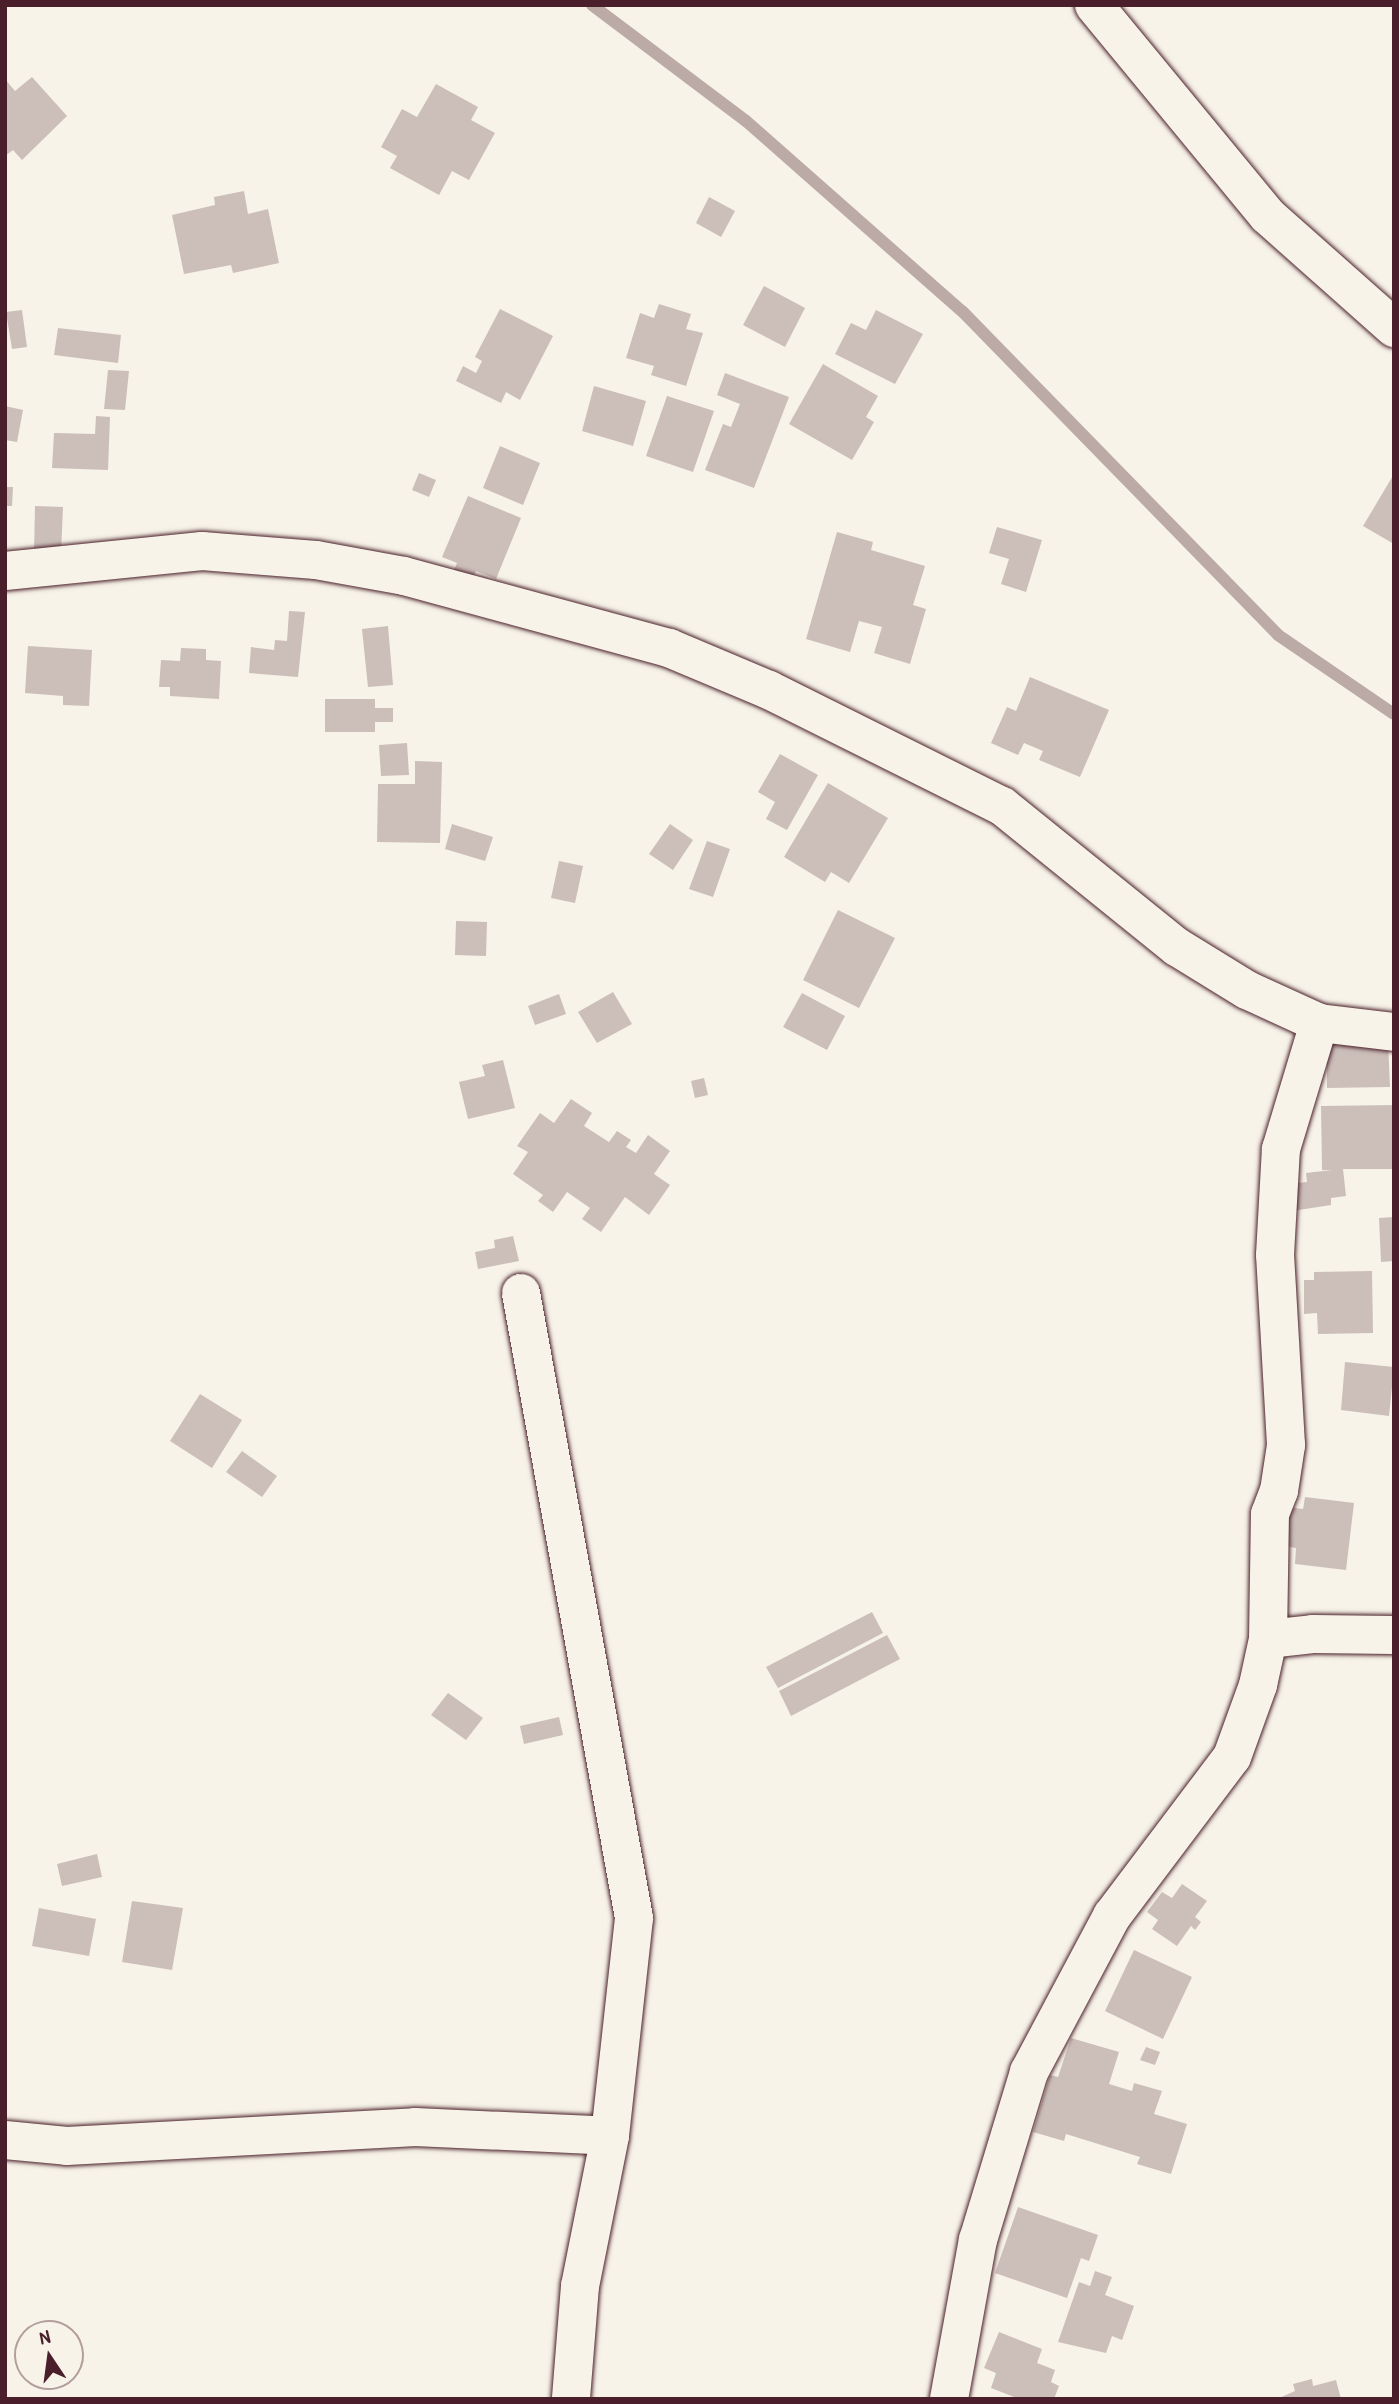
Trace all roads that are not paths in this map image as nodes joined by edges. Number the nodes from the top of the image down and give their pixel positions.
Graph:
1 (1094, 5) edge
2 (1394, 328) edge
3 (5, 571) edge
4 (1319, 1023) junction
5 (1394, 1032) edge
6 (521, 1293) dead end
7 (1394, 1634) edge
8 (1268, 1639) junction
9 (610, 2136) junction
10 (5, 2140) edge
11 (571, 2399) edge
12 (949, 2399) edge

1 - 2 street
3 - 4 street
4 - 5 street
4 - 8 street
6 - 9 street
7 - 8 street
8 - 12 street
9 - 10 street
9 - 11 street

